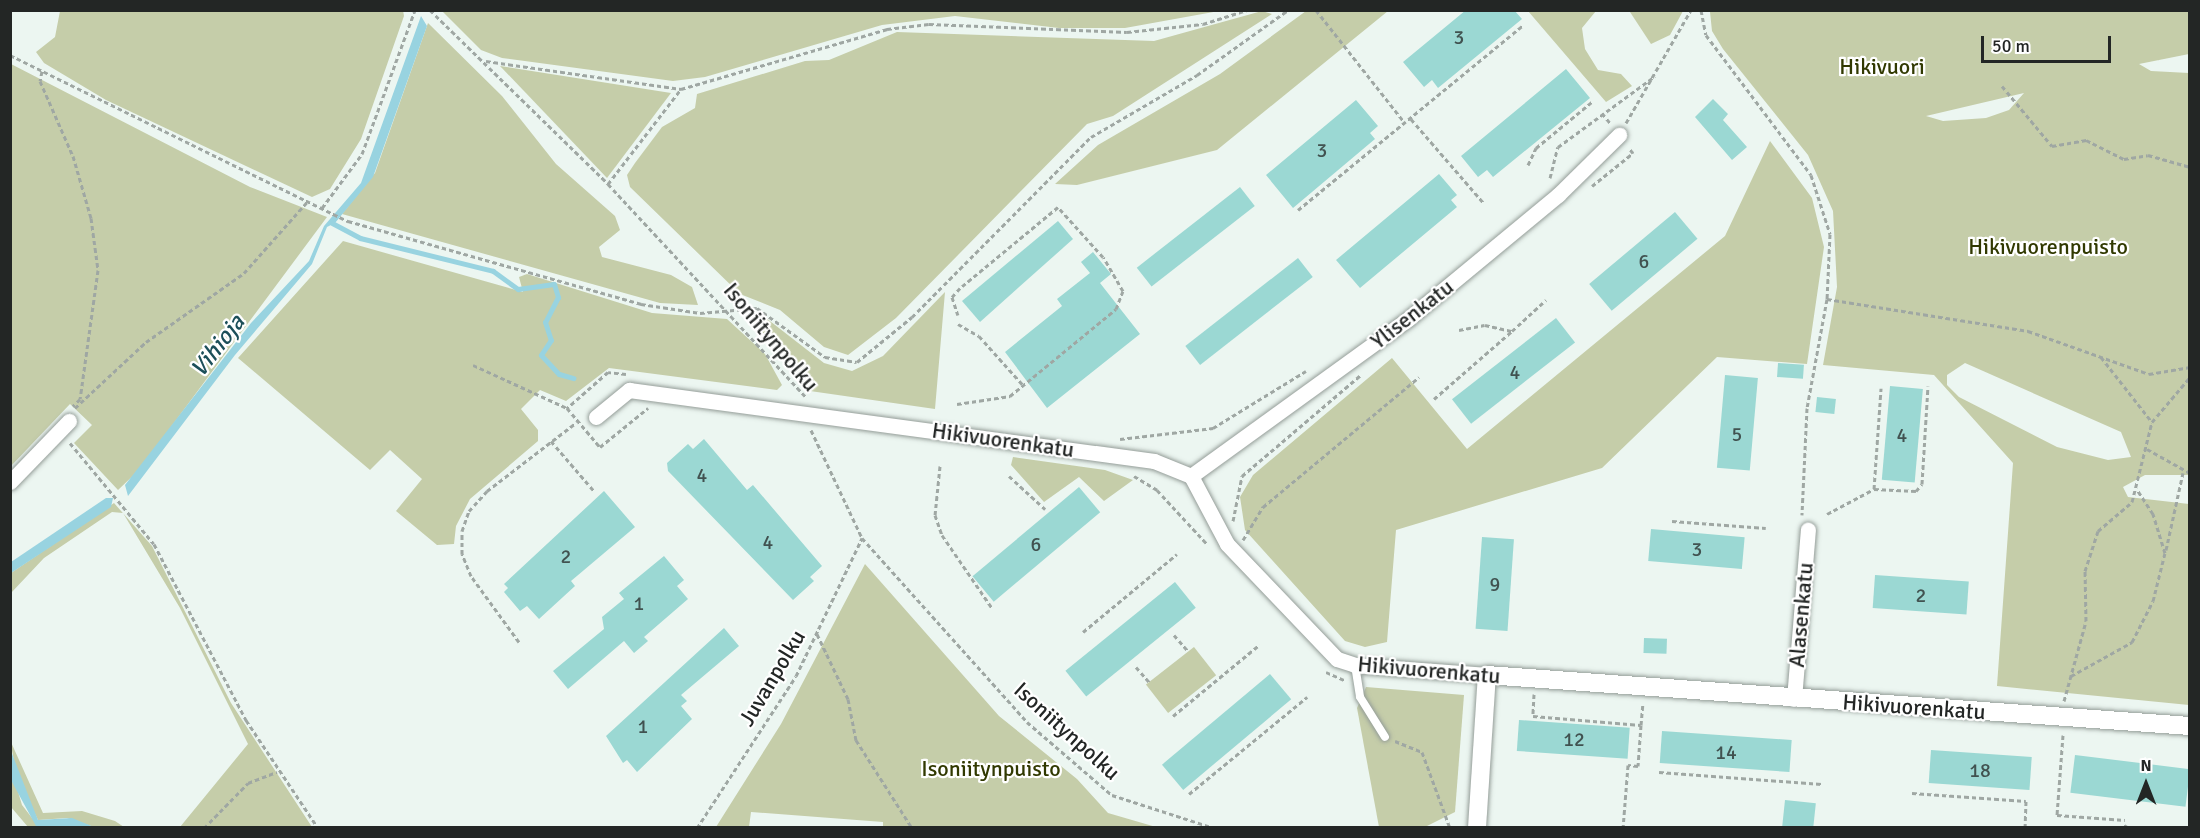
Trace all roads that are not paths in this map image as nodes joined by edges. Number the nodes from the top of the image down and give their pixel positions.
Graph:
1 (1618, 135) road end
2 (596, 417) road end
3 (64, 426) road end
4 (1191, 476) junction
5 (10, 482) edge
6 (1808, 531) road end
7 (1356, 673) junction
8 (1487, 675) junction
9 (1794, 699) junction
10 (2190, 726) edge
11 (1385, 737) road end
12 (1477, 828) edge

1 - 4 street, Ylisenkatu
2 - 4 street, Hikivuorenkatu
3 - 5 street
4 - 7 street, Hikivuorenkatu
6 - 9 street, Alasenkatu
7 - 8 street, Hikivuorenkatu
7 - 11 lane
8 - 9 street, Hikivuorenkatu
8 - 12 street
9 - 10 street, Hikivuorenkatu

